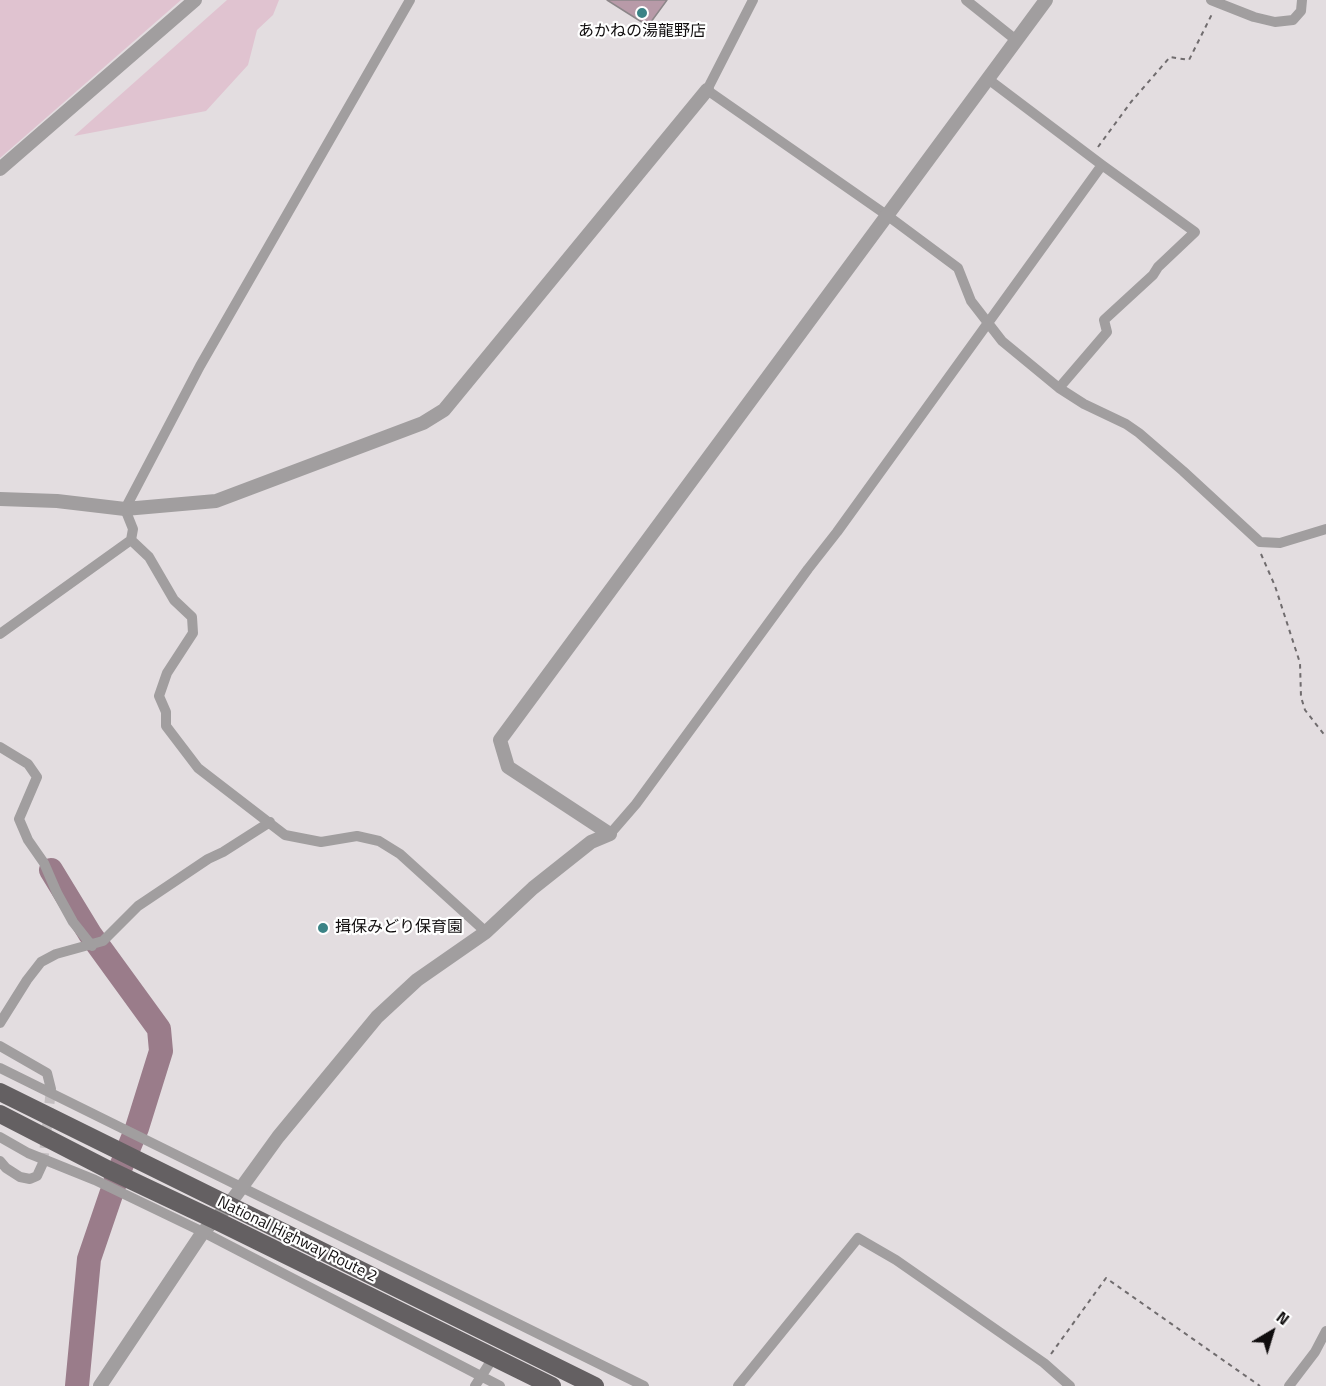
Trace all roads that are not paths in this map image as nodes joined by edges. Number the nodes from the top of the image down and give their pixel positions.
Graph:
1 (195, 0) edge
2 (410, 0) edge
3 (753, 0) edge
4 (966, 0) edge
5 (1046, 0) edge
6 (1302, 0) edge
7 (1214, 2) edge
8 (1016, 40) junction
9 (988, 79) junction
10 (707, 90) junction
11 (1101, 165) junction
12 (0, 169) edge
13 (888, 216) junction
14 (986, 323) junction
15 (1059, 388) junction
16 (0, 499) edge
17 (125, 509) junction
18 (1326, 529) edge
19 (131, 540) junction
20 (0, 634) edge
21 (0, 747) edge
22 (270, 822) junction
23 (610, 834) junction
24 (486, 932) junction
25 (92, 946) junction
26 (0, 1023) edge
27 (0, 1046) edge
28 (0, 1068) edge
29 (51, 1089) tunnel mouth
30 (0, 1092) edge
31 (0, 1114) edge
32 (0, 1137) edge
33 (0, 1161) edge
34 (43, 1163) dead end
35 (101, 1174) junction
36 (242, 1186) junction
37 (228, 1206) junction
38 (209, 1226) junction
39 (1326, 1331) edge
40 (493, 1358) junction
41 (478, 1382) edge
42 (100, 1386) edge
43 (500, 1386) edge
44 (552, 1386) edge
45 (595, 1386) edge
46 (644, 1386) edge
47 (738, 1386) edge
48 (1070, 1386) edge
49 (1289, 1386) edge

1 - 12 street
2 - 17 street
3 - 10 street
4 - 8 street
5 - 8 street
6 - 7 street
8 - 9 street
9 - 11 street
9 - 13 street
10 - 13 street
10 - 17 street
11 - 14 street
11 - 15 street
13 - 14 street
13 - 23 street
14 - 15 street
14 - 23 street
15 - 18 street
16 - 17 street
17 - 19 street
19 - 20 street
19 - 22 street
21 - 25 street
22 - 24 street
22 - 25 street
23 - 24 street
24 - 36 street
25 - 26 street
27 - 29 street
28 - 36 street
30 - 37 highway, National Highway Route 2
31 - 35 highway, National Highway Route 2
32 - 35 street
33 - 34 street
35 - 38 highway, National Highway Route 2
36 - 37 street
36 - 46 street
37 - 38 street
37 - 45 highway, National Highway Route 2
38 - 40 highway, National Highway Route 2
38 - 41 street
38 - 42 street
39 - 49 street
40 - 41 street
40 - 44 highway, National Highway Route 2
41 - 43 street
47 - 48 street

